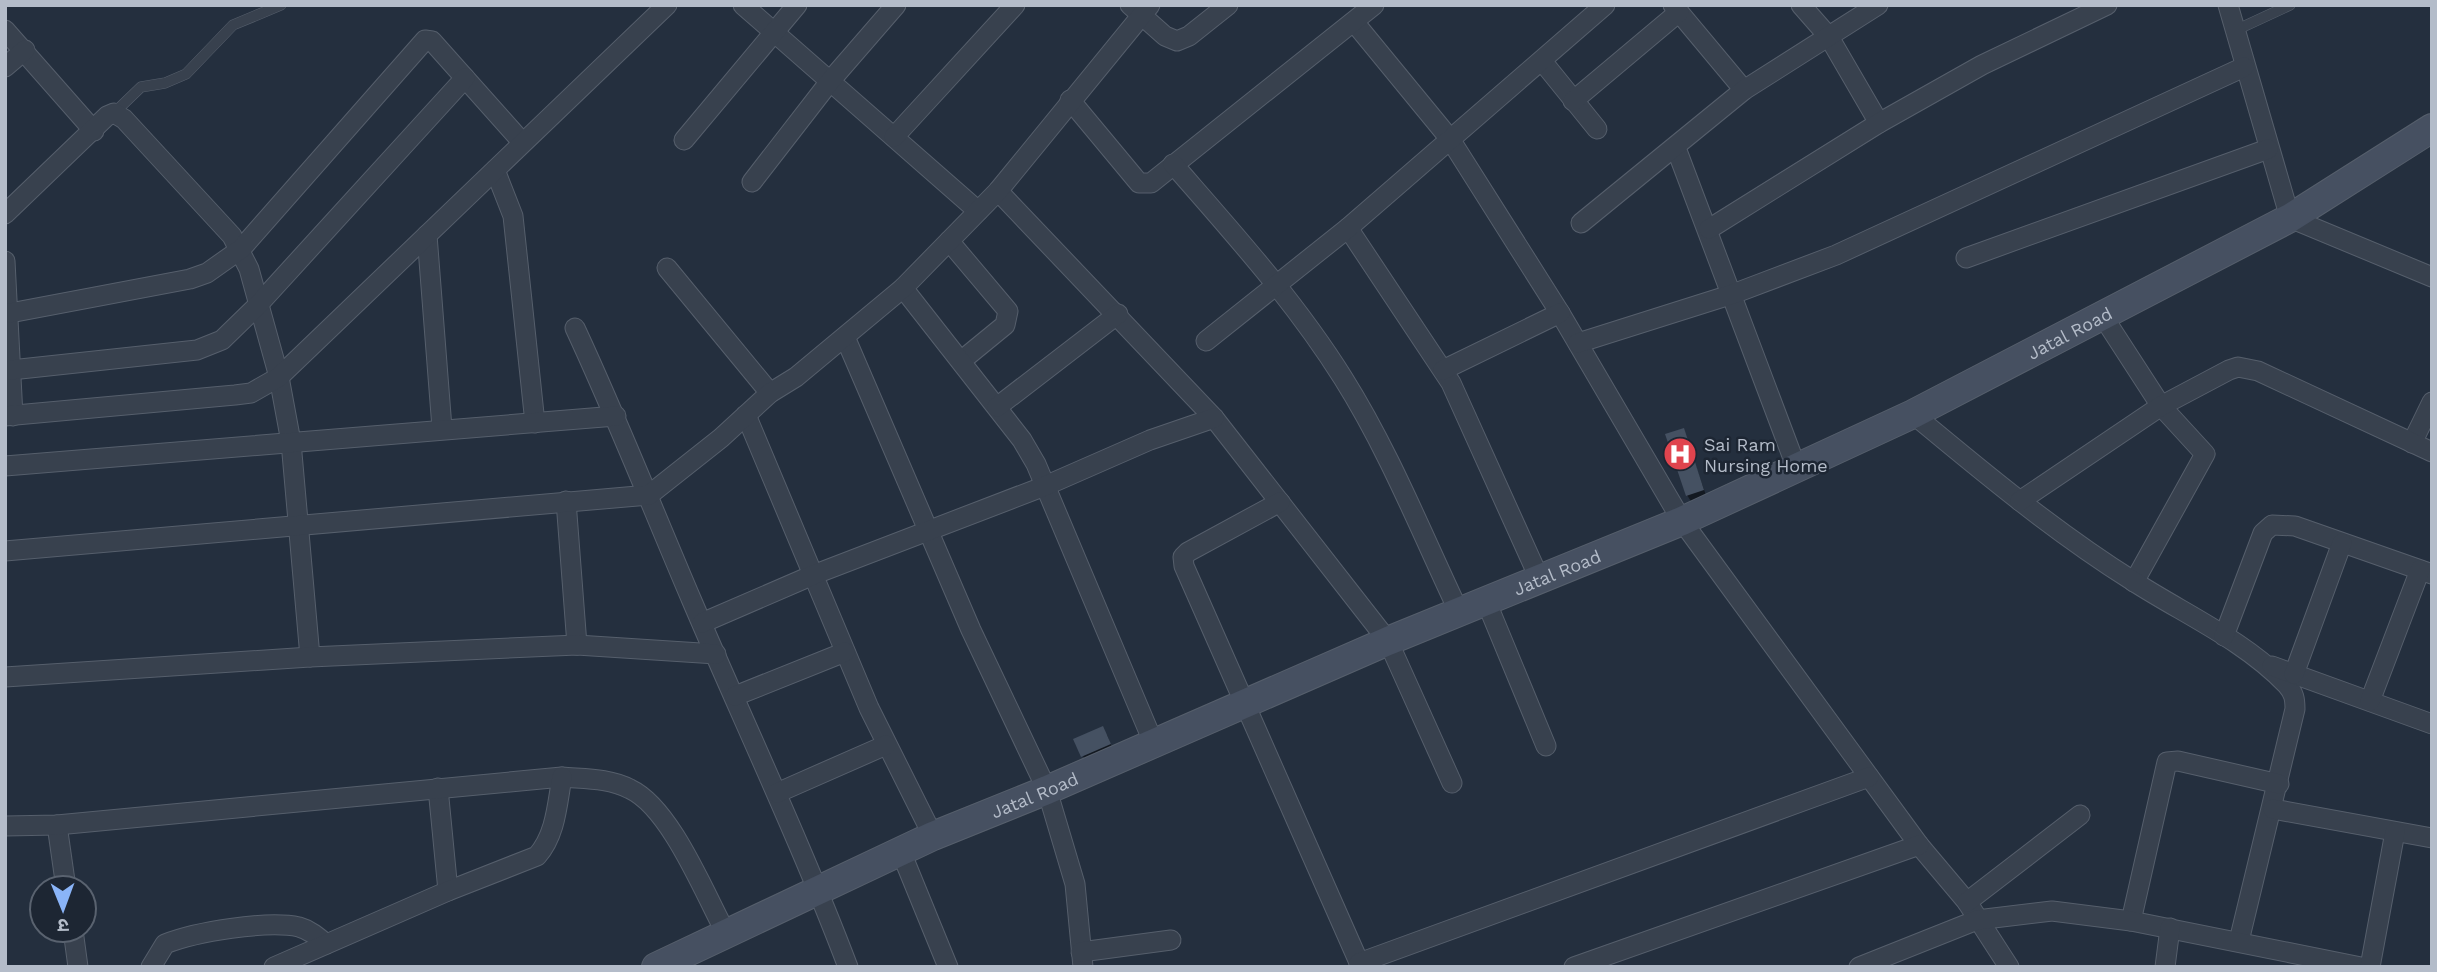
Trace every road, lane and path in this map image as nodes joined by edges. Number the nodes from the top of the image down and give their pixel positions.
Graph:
1 (281, 5) edge
2 (667, 5) edge
3 (743, 5) edge
4 (797, 5) edge
5 (896, 5) edge
6 (1015, 5) edge
7 (1228, 5) edge
8 (1374, 5) edge
9 (1605, 5) edge
10 (1801, 5) edge
11 (1878, 5) edge
12 (2107, 5) edge
13 (2228, 5) edge
14 (2290, 5) edge
15 (1676, 8) edge
16 (1141, 9) edge
17 (1354, 22) junction
18 (5, 30) edge
19 (2234, 31) junction
20 (774, 33) junction
21 (1829, 37) junction
22 (25, 50) junction
23 (1542, 61) junction
24 (5, 67) edge
25 (2244, 67) junction
26 (465, 78) junction
27 (831, 80) junction
28 (1744, 90) junction
29 (1070, 100) junction
30 (1573, 101) junction
31 (114, 113) junction
32 (1879, 123) junction
33 (2432, 128) edge
34 (1597, 129) dead end
35 (94, 131) junction
36 (894, 137) junction
37 (1450, 139) junction
38 (684, 140) dead end
39 (522, 142) junction
40 (1676, 148) junction
41 (2269, 149) junction
42 (1174, 164) junction
43 (495, 170) junction
44 (752, 182) dead end
45 (998, 191) junction
46 (978, 211) junction
47 (5, 214) edge
48 (2290, 218) junction
49 (1581, 223) dead end
50 (1348, 228) junction
51 (1709, 229) junction
52 (427, 236) junction
53 (949, 241) junction
54 (241, 249) junction
55 (1966, 258) dead end
56 (5, 261) edge
57 (667, 268) dead end
58 (2427, 271) edge
59 (1277, 283) junction
60 (903, 288) junction
61 (1733, 293) junction
62 (257, 306) junction
63 (10, 313) junction
64 (1560, 313) junction
65 (1118, 314) junction
66 (2102, 315) junction
67 (575, 328) dead end
68 (845, 337) junction
69 (1206, 341) dead end
70 (1578, 343) junction
71 (961, 361) junction
72 (12, 370) junction
73 (1443, 370) junction
74 (279, 377) junction
75 (770, 393) junction
76 (2432, 402) edge
77 (2161, 406) junction
78 (997, 407) junction
79 (1913, 414) junction
80 (746, 415) junction
81 (9, 416) edge
82 (616, 416) junction
83 (1214, 418) junction
84 (534, 423) junction
85 (442, 428) junction
86 (291, 442) junction
87 (2412, 443) junction
88 (2432, 452) edge
89 (5, 466) edge
90 (1797, 469) junction
91 (1045, 486) junction
92 (649, 495) junction
93 (566, 501) junction
94 (2020, 501) junction
95 (1280, 502) junction
96 (1682, 521) junction
97 (300, 527) junction
98 (929, 529) junction
99 (2342, 543) junction
100 (5, 551) edge
101 (2426, 572) edge
102 (813, 575) junction
103 (1540, 580) junction
104 (2134, 582) junction
105 (1486, 601) junction
106 (1459, 612) junction
107 (702, 623) junction
108 (2224, 636) junction
109 (1388, 641) junction
110 (577, 645) junction
111 (845, 652) junction
112 (716, 654) junction
113 (310, 657) junction
114 (2257, 661) junction
115 (2294, 674) junction
116 (5, 677) edge
117 (735, 696) junction
118 (2370, 701) junction
119 (1242, 704) junction
120 (2432, 723) edge
121 (886, 744) junction
122 (1154, 744) junction
123 (1546, 746) dead end
124 (562, 777) junction
125 (1868, 777) junction
126 (1452, 783) dead end
127 (2278, 784) junction
128 (438, 788) junction
129 (1047, 790) junction
130 (777, 793) junction
131 (2273, 809) junction
132 (2080, 815) dead end
133 (57, 825) junction
134 (5, 826) edge
135 (2395, 832) junction
136 (933, 836) junction
137 (2432, 838) edge
138 (1919, 845) junction
139 (901, 852) junction
140 (64, 874) edge
141 (448, 891) junction
142 (820, 892) junction
143 (1966, 902) junction
144 (1977, 920) junction
145 (2131, 921) junction
146 (2170, 928) junction
147 (727, 935) junction
148 (1171, 940) dead end
149 (2239, 941) junction
150 (75, 944) edge
151 (326, 944) junction
152 (1082, 959) edge
153 (1360, 965) edge
154 (78, 967) edge
155 (151, 967) edge
156 (274, 967) edge
157 (656, 967) edge
158 (848, 967) edge
159 (948, 967) edge
160 (1574, 967) edge
161 (1859, 967) edge
162 (2009, 967) edge
163 (2165, 967) edge
164 (2361, 967) edge
165 (2370, 967) edge

1 - 31 lane
2 - 39 street
3 - 20 street
4 - 20 street
5 - 27 street
6 - 36 street
7 - 16 street
8 - 17 street
9 - 23 street
10 - 21 street
11 - 21 street
12 - 32 street
13 - 19 street
14 - 19 lane
15 - 28 street
15 - 30 street
16 - 29 street
17 - 37 street
17 - 42 street
18 - 22 street
19 - 25 street
20 - 27 street
20 - 38 street
21 - 28 street
21 - 32 street
22 - 24 street
22 - 35 street
23 - 30 street
23 - 37 street
25 - 41 street
25 - 61 street
26 - 39 street
26 - 54 street
26 - 62 street
27 - 36 street
27 - 44 street
28 - 40 street
29 - 42 street
29 - 45 street
30 - 34 street
31 - 35 street
31 - 54 street
32 - 51 street
33 - 48 main road, Jatal Road
35 - 47 street
36 - 46 street
37 - 50 street
37 - 64 street
39 - 43 street
40 - 49 street
40 - 51 street
41 - 48 street
41 - 55 street
42 - 59 street
43 - 52 street
43 - 84 street
45 - 46 street
45 - 65 street
46 - 53 street
48 - 58 street
48 - 66 main road, Jatal Road
50 - 59 street
50 - 73 street
51 - 61 street
52 - 74 street
52 - 85 street
53 - 60 street
53 - 71 street
54 - 62 street
54 - 63 street
56 - 63 street
57 - 75 street
59 - 69 street
59 - 106 street
60 - 68 street
60 - 71 street
61 - 70 street
61 - 90 street
62 - 72 street
62 - 74 street
63 - 72 street
64 - 70 street
64 - 73 street
65 - 78 street
65 - 83 street
66 - 77 street
66 - 79 main road, Jatal Road
67 - 82 street
68 - 75 street
68 - 98 street
70 - 96 street
71 - 78 street
72 - 81 street
73 - 103 street
74 - 81 street
74 - 86 street
75 - 80 street
76 - 87 street
77 - 87 street
77 - 94 street
77 - 104 street
78 - 91 street
79 - 90 main road, Jatal Road
79 - 94 street
80 - 92 street
80 - 102 street
82 - 84 street
82 - 92 street
83 - 91 street
83 - 95 street
84 - 85 street
85 - 86 street
86 - 89 street
86 - 97 street
87 - 88 street
90 - 96 main road, Jatal Road
91 - 98 street
91 - 122 street
92 - 93 street
92 - 107 street
93 - 97 street
93 - 110 street
94 - 104 street
95 - 109 street
95 - 119 street
96 - 103 main road, Jatal Road
96 - 125 street
97 - 100 street
97 - 113 street
98 - 102 street
98 - 129 street
99 - 101 street
99 - 108 street
99 - 115 street
101 - 118 street
102 - 107 street
102 - 111 street
103 - 105 main road, Jatal Road
104 - 108 street
105 - 106 main road, Jatal Road
105 - 123 street
106 - 109 main road, Jatal Road
107 - 112 street
108 - 114 street
109 - 119 main road, Jatal Road
109 - 126 street
110 - 112 street
110 - 113 street
111 - 117 street
111 - 121 street
112 - 117 street
113 - 116 street
114 - 115 street
114 - 127 street
115 - 118 street
117 - 130 street
118 - 120 street
119 - 122 main road, Jatal Road
119 - 153 street
121 - 130 street
121 - 136 street
122 - 129 main road, Jatal Road
124 - 128 street
124 - 141 street
124 - 147 street
125 - 138 street
125 - 153 street
127 - 131 street
127 - 145 street
128 - 133 street
128 - 141 street
129 - 136 main road, Jatal Road
129 - 152 street
130 - 142 street
131 - 135 street
131 - 149 street
132 - 143 street
133 - 134 street
133 - 140 street
135 - 137 street
135 - 165 street
136 - 139 main road, Jatal Road
138 - 143 street
138 - 160 street
139 - 142 main road, Jatal Road
139 - 159 street
141 - 151 street
142 - 147 main road, Jatal Road
142 - 158 street
143 - 144 street
144 - 145 street
144 - 161 street
144 - 162 street
145 - 146 street
146 - 149 street
146 - 163 street
147 - 157 main road, Jatal Road
148 - 152 street
149 - 164 street
150 - 154 street
151 - 155 street
151 - 156 street

